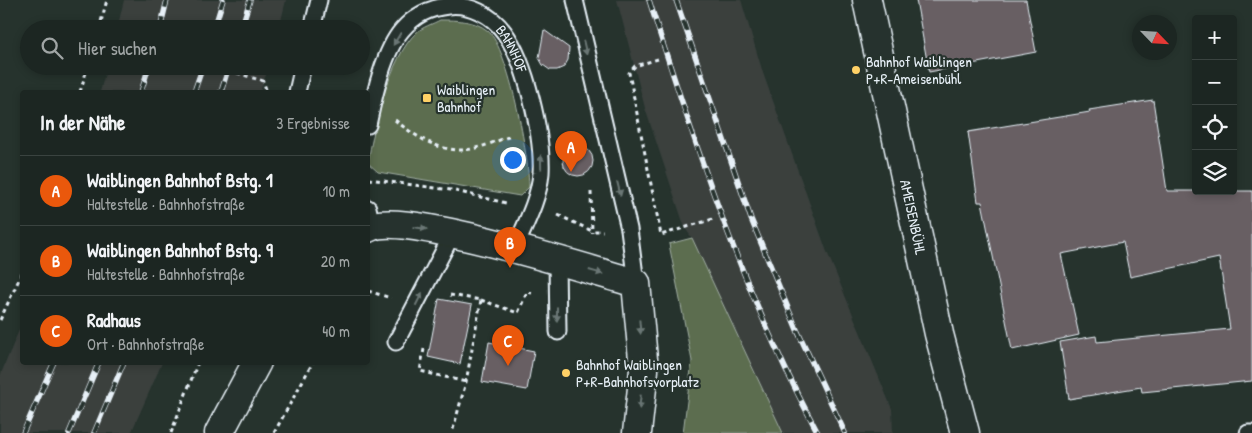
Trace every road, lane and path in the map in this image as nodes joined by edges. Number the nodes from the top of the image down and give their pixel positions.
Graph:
1 (107, 0) edge
2 (319, 0) edge
3 (574, 0) edge
4 (867, 0) edge
5 (101, 20) edge
6 (314, 20) edge
7 (658, 60) dead end
8 (85, 75) edge
9 (244, 75) edge
10 (301, 75) edge
11 (81, 90) edge
12 (266, 90) edge
13 (297, 90) edge
14 (373, 99) junction
15 (370, 115) edge
16 (538, 130) junction
17 (370, 179) edge
18 (532, 209) junction
19 (713, 219) dead end
20 (370, 221) edge
21 (612, 232) dead end
22 (453, 233) junction
23 (515, 248) junction
24 (557, 261) junction
25 (20, 277) edge
26 (636, 283) junction
27 (527, 292) dead end
28 (481, 300) junction
29 (417, 304) junction
30 (0, 320) edge
31 (558, 332) dead end
32 (396, 342) dead end
33 (197, 365) edge
34 (311, 365) edge
35 (248, 369) edge
36 (466, 382) junction
37 (172, 433) edge
38 (219, 433) edge
39 (274, 433) edge
40 (452, 433) edge
41 (637, 433) edge
42 (965, 433) edge

1 - 5 path
2 - 6 lane
3 -> 26 lane
4 - 42 street, AMEISENBÜHL
7 - 19 path
8 - 11 path
9 - 12 path
10 - 13 lane
14 - 15 lane, BAHNHOF
14 - 16 path
16 -> 14 lane, BAHNHOF
18 -> 16 lane, BAHNHOF
17 - 18 path
18 - 21 path
18 - 23 lane, BAHNHOF
20 -> 22 street
22 - 23 street
29 -> 22 lane
23 - 24 street
24 -> 26 street
24 -> 31 lane
25 - 30 path
26 -> 41 street
27 - 28 path
28 - 29 path
28 - 36 path
29 - 32 lane
29 - 36 path
33 - 37 path
34 - 39 path
35 - 38 street
36 - 40 path

